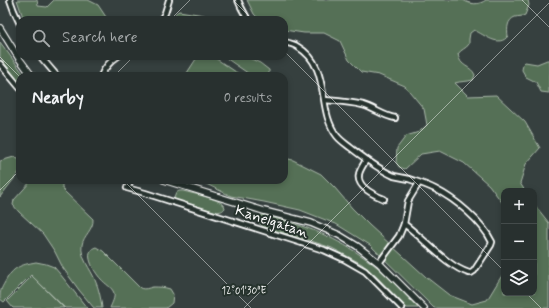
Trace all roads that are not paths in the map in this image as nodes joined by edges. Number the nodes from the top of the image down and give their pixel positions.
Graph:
1 (10, 0) edge
2 (169, 0) edge
3 (238, 0) edge
4 (16, 16) edge
5 (163, 16) edge
6 (246, 16) edge
7 (0, 28) edge
8 (288, 43) edge
9 (16, 54) edge
10 (20, 60) edge
11 (43, 60) edge
12 (113, 60) edge
13 (0, 64) edge
14 (29, 72) edge
15 (54, 72) edge
16 (103, 72) edge
17 (16, 83) edge
18 (325, 100) junction
19 (395, 118) dead end
20 (366, 160) junction
21 (419, 183) junction
22 (129, 184) edge
23 (177, 184) edge
24 (384, 199) dead end
25 (404, 224) junction
26 (379, 263) junction
27 (402, 308) edge
28 (424, 308) edge

1 - 4 street
2 - 5 street
3 - 6 street
7 - 9 street
8 - 18 street
10 - 14 street
11 - 15 street
12 - 16 street
13 - 17 street
18 - 19 street
18 - 20 street
20 - 21 street
20 - 24 street
21 - 25 street
21 - 25 street
22 - 27 street, Kanelgatan
23 - 26 street
25 - 26 street
26 - 28 street

